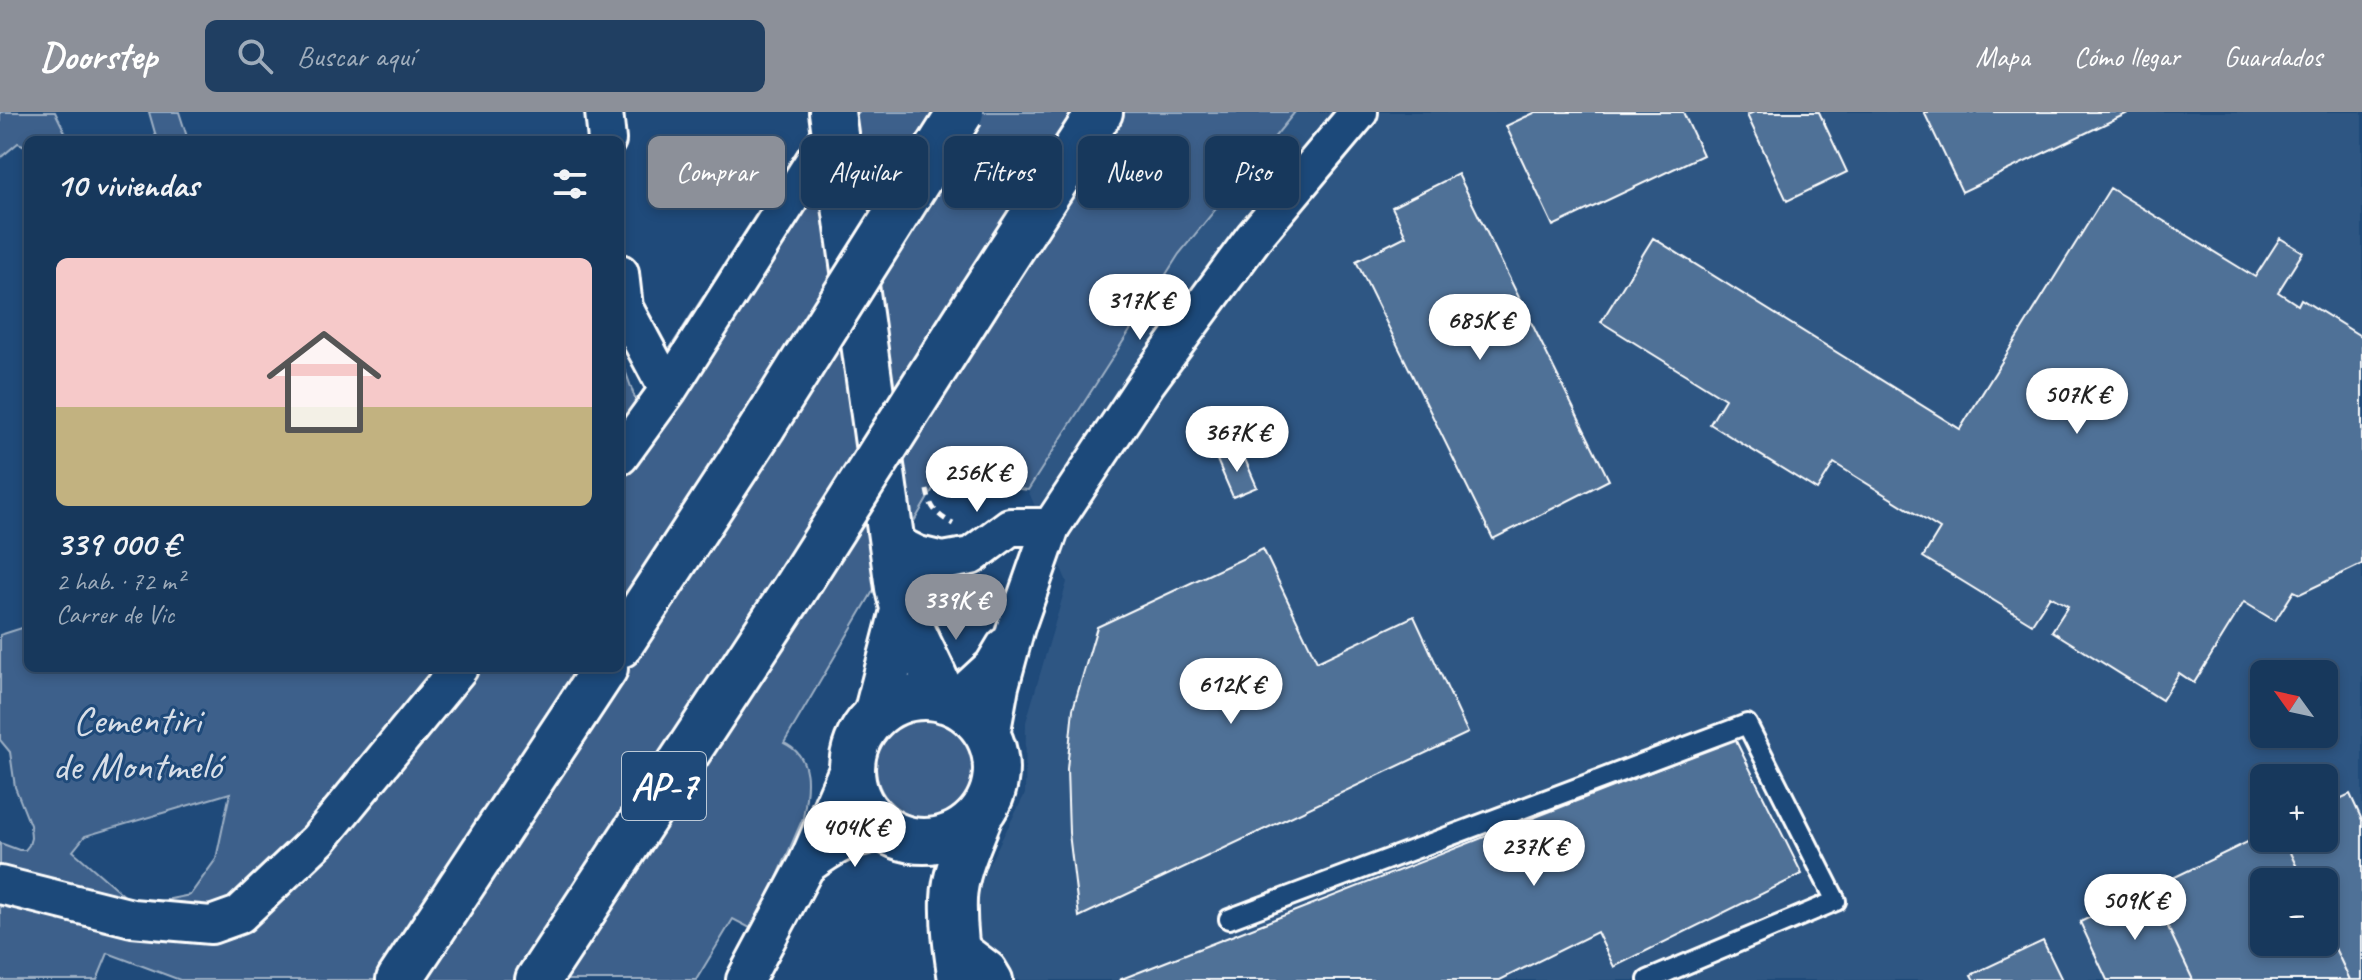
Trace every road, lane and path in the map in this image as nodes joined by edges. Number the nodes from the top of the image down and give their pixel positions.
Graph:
1 (604, 112) edge
2 (961, 112) edge
3 (1100, 112) edge
4 (1359, 112) edge
5 (833, 121) edge
6 (607, 136) edge
7 (624, 308) edge
8 (668, 390) junction
9 (624, 450) edge
10 (1051, 527) junction
11 (892, 542) junction
12 (903, 611) junction
13 (1016, 627) junction
14 (624, 639) edge
15 (456, 672) edge
16 (602, 672) edge
17 (948, 701) junction
18 (876, 715) junction
19 (990, 741) junction
20 (852, 760) junction
21 (980, 815) junction
22 (896, 836) junction
23 (806, 866) junction
24 (0, 885) edge
25 (954, 896) junction
26 (1229, 919) dead end
27 (958, 963) edge
28 (399, 980) edge
29 (538, 980) edge
30 (745, 980) edge
31 (994, 980) edge
32 (1649, 980) edge

1 - 6 street
2 - 14 main road, bridge
3 - 29 main road, AP-7, bridge
4 - 10 street
5 - 8 street
5 - 11 main road
7 - 8 street
8 - 9 street
10 - 11 street
10 - 13 street
11 - 12 main road
12 - 17 main road
12 - 18 main road
13 - 17 street
13 - 19 street
15 - 24 street
16 - 28 main road
17 - 18 main road
17 - 19 main road
18 - 20 main road
19 - 21 main road
20 - 22 main road
20 - 23 street
21 - 22 main road
21 - 25 main road
22 - 23 street
22 - 25 main road
23 - 30 street
25 - 27 main road
26 - 32 lane
27 - 31 street

